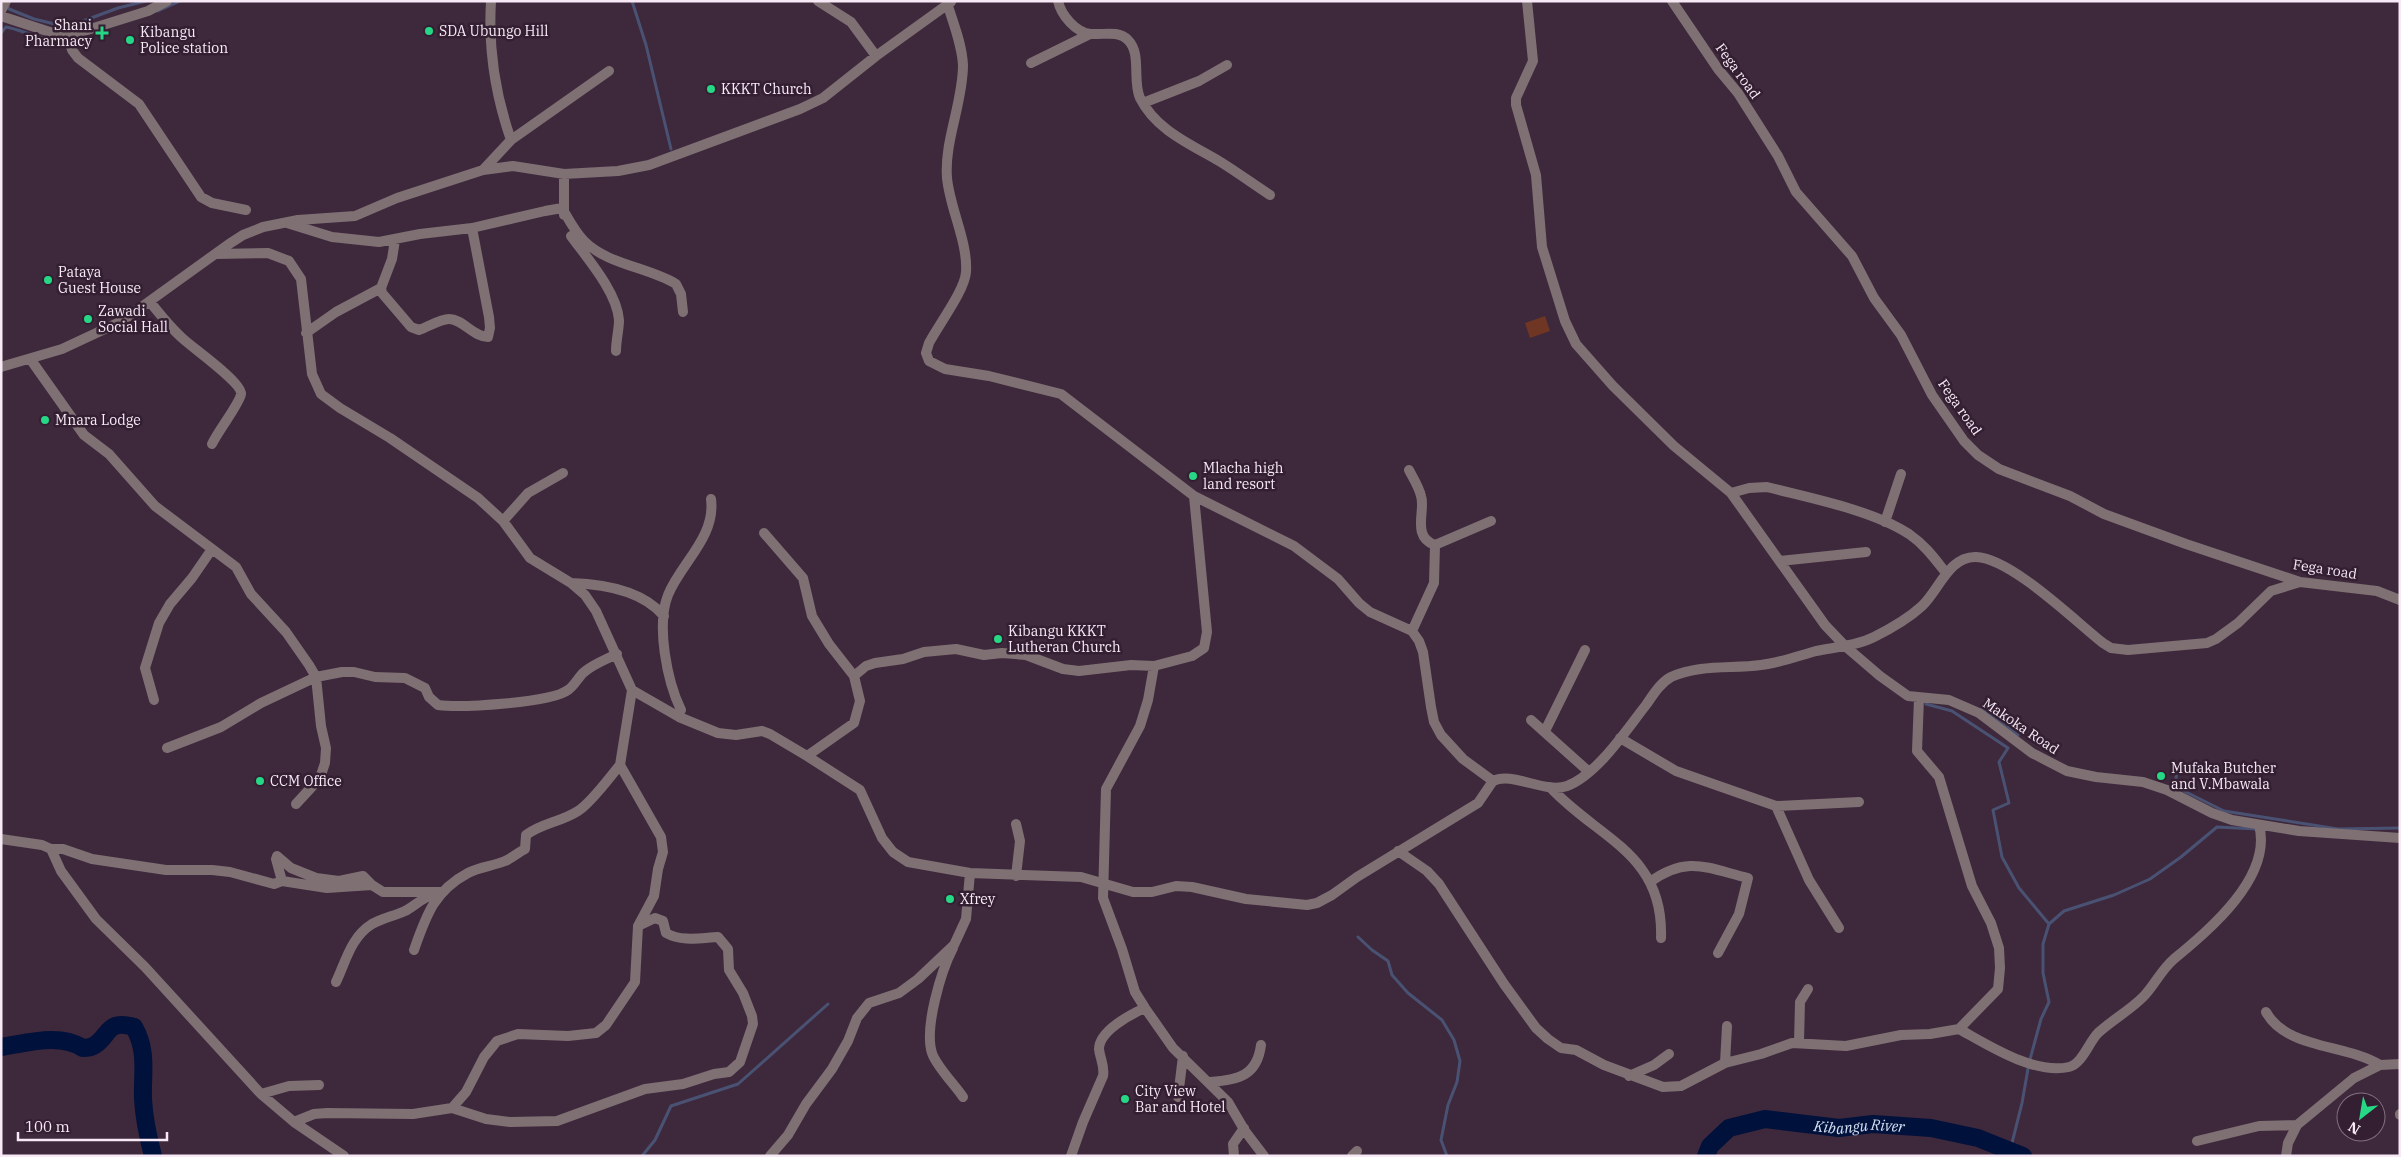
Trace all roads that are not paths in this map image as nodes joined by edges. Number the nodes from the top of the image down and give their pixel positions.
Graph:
1 (6, 1) edge
2 (167, 1) edge
3 (491, 1) edge
4 (818, 1) edge
5 (1058, 1) edge
6 (1527, 1) edge
7 (1672, 1) edge
8 (950, 4) edge
9 (1, 11) edge
10 (1, 16) edge
11 (1090, 34) junction
12 (68, 36) junction
13 (876, 56) junction
14 (1031, 63) dead end
15 (1227, 65) dead end
16 (609, 71) dead end
17 (1143, 103) junction
18 (511, 140) junction
19 (483, 170) junction
20 (564, 174) junction
21 (1270, 195) dead end
22 (562, 208) junction
23 (246, 210) dead end
24 (286, 222) junction
25 (472, 228) junction
26 (395, 240) junction
27 (216, 254) junction
28 (381, 288) junction
29 (150, 302) junction
30 (683, 312) dead end
31 (306, 332) junction
32 (616, 351) dead end
33 (31, 360) junction
34 (1, 368) edge
35 (212, 444) dead end
36 (1409, 470) dead end
37 (563, 473) dead end
38 (1901, 474) dead end
39 (1731, 493) junction
40 (1194, 496) junction
41 (711, 499) dead end
42 (503, 520) junction
43 (1491, 521) dead end
44 (1884, 522) junction
45 (764, 533) dead end
46 (1435, 546) junction
47 (212, 548) junction
48 (1866, 552) dead end
49 (1780, 561) junction
50 (1946, 573) junction
51 (2300, 582) junction
52 (571, 583) junction
53 (2400, 600) edge
54 (664, 616) junction
55 (1412, 631) junction
56 (1845, 646) junction
57 (1585, 650) dead end
58 (617, 654) junction
59 (1154, 666) junction
60 (854, 676) junction
61 (316, 677) junction
62 (632, 690) junction
63 (1919, 698) junction
64 (154, 700) dead end
65 (681, 710) dead end
66 (1531, 720) dead end
67 (1545, 731) junction
68 (1620, 738) junction
69 (168, 748) dead end
70 (807, 756) junction
71 (620, 765) junction
72 (1588, 771) junction
73 (1493, 781) junction
74 (1550, 787) junction
75 (1859, 802) dead end
76 (296, 804) dead end
77 (1776, 806) junction
78 (1016, 824) dead end
79 (2259, 825) junction
80 (2400, 838) edge
81 (1, 840) edge
82 (51, 849) junction
83 (1398, 851) junction
84 (970, 873) junction
85 (1016, 876) junction
86 (282, 881) junction
87 (1103, 882) junction
88 (1650, 882) junction
89 (372, 885) junction
90 (441, 892) junction
91 (638, 926) junction
92 (1839, 928) dead end
93 (1661, 938) dead end
94 (954, 944) junction
95 (414, 950) dead end
96 (1718, 953) dead end
97 (336, 982) dead end
98 (1808, 990) dead end
99 (1145, 1008) junction
100 (2266, 1012) dead end
101 (1727, 1026) dead end
102 (1959, 1029) junction
103 (1799, 1042) junction
104 (1261, 1046) dead end
105 (1669, 1054) dead end
106 (1183, 1056) junction
107 (1725, 1063) junction
108 (2400, 1064) edge
109 (2380, 1065) junction
110 (1629, 1076) junction
111 (1210, 1082) junction
112 (319, 1085) dead end
113 (261, 1094) junction
114 (963, 1097) dead end
115 (1178, 1097) dead end
116 (452, 1108) junction
117 (294, 1122) junction
118 (2297, 1126) junction
119 (1244, 1128) junction
120 (2197, 1141) dead end
121 (344, 1156) edge
122 (770, 1156) edge
123 (1071, 1156) edge
124 (1234, 1156) edge
125 (1264, 1156) edge
126 (2286, 1156) edge

1 - 9 street
2 - 12 street
3 - 18 street
4 - 13 street
5 - 11 street
6 - 39 street, Makoka Road
7 - 51 street, Fega road
8 - 13 street
8 - 40 street
10 - 12 street
11 - 14 street
11 - 17 street
12 - 23 street
13 - 20 street
15 - 17 street
16 - 18 street
17 - 21 street
18 - 19 street
19 - 20 street
19 - 24 street
20 - 22 street
22 - 25 street
22 - 30 street
22 - 32 street
24 - 26 street
24 - 27 street
25 - 26 street
25 - 28 street
26 - 28 street
27 - 29 street
27 - 31 street
28 - 31 street
29 - 33 street
29 - 35 street
31 - 42 street
33 - 34 street
33 - 47 street
36 - 46 street
37 - 42 street
38 - 44 street
39 - 44 street
39 - 49 street, Makoka Road
40 - 55 street
40 - 59 street
41 - 54 street
42 - 52 street
43 - 46 street
44 - 50 street
45 - 60 street
46 - 55 street
47 - 61 street
47 - 64 street
48 - 49 street
49 - 56 street, Makoka Road
50 - 51 street
50 - 56 street
51 - 53 street, Fega road
52 - 54 street
52 - 58 street
54 - 65 street
55 - 73 street
56 - 63 street, Makoka Road
56 - 68 street
57 - 67 street
58 - 61 street
58 - 62 street
59 - 60 street
59 - 87 street
60 - 70 street
61 - 69 street
61 - 76 street
62 - 70 street
62 - 71 street
63 - 79 street, Makoka Road
63 - 102 street
66 - 67 street
67 - 72 street
68 - 72 street
68 - 77 street
70 - 84 street
71 - 90 street
71 - 91 street
72 - 74 street
73 - 74 street
73 - 83 street
74 - 88 street
75 - 77 street
77 - 92 street
78 - 85 street
79 - 80 street, Makoka Road
79 - 102 street
81 - 82 street
82 - 86 street
82 - 113 street
83 - 87 street
83 - 110 street
84 - 85 street
84 - 94 street
85 - 87 street
86 - 89 street
86 - 89 street
87 - 99 street
88 - 93 street
88 - 96 street
89 - 90 street
90 - 95 street
90 - 97 street
91 - 116 street
91 - 116 street
94 - 114 street
94 - 122 street
98 - 103 street
99 - 106 street
99 - 123 street
100 - 109 street
101 - 107 street
102 - 103 street
103 - 107 street
104 - 111 street
105 - 110 street
106 - 111 street
106 - 115 street
107 - 110 street
108 - 109 street
109 - 118 street
111 - 119 street
112 - 113 street
113 - 117 street
116 - 117 street
117 - 121 street
118 - 120 street
118 - 126 street
119 - 124 street
119 - 125 street

